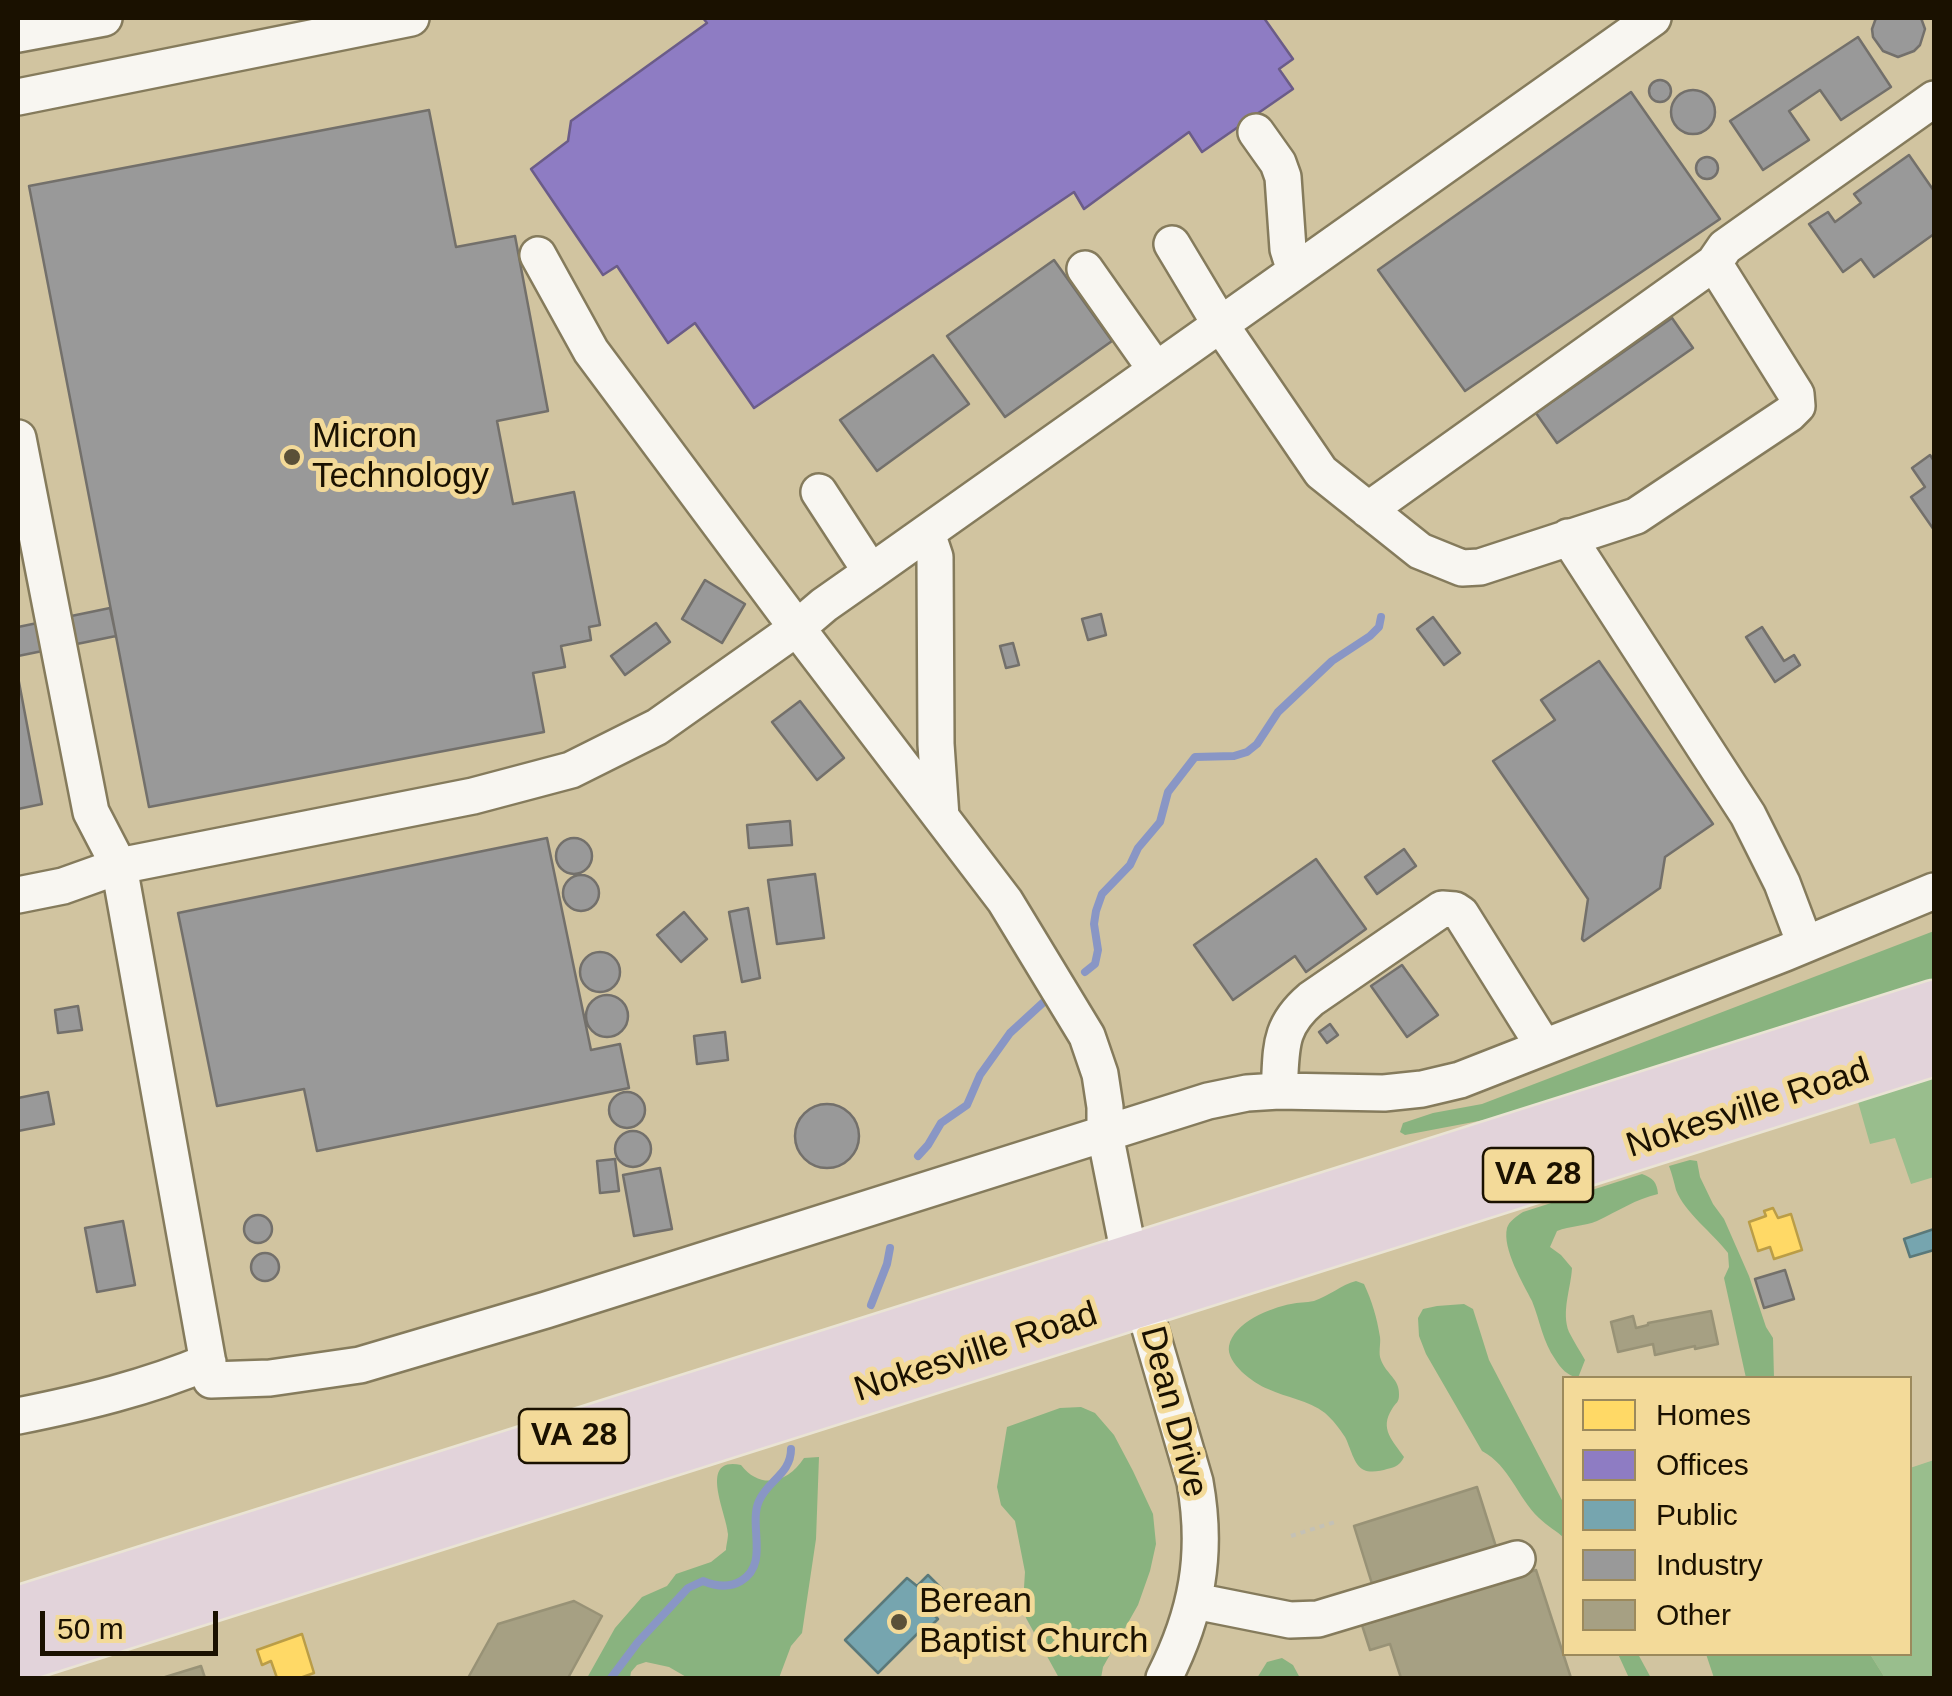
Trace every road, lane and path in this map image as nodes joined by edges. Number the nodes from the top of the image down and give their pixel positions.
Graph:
1 (104, 18) edge
2 (411, 18) edge
3 (1653, 18) edge
4 (254, 33) edge
5 (18, 34) edge
6 (18, 97) edge
7 (1934, 99) edge
8 (1256, 132) dead end
9 (1172, 244) dead end
10 (538, 255) dead end
11 (1714, 263) junction
12 (1085, 270) dead end
13 (1295, 272) junction
14 (1220, 324) junction
15 (1156, 370) junction
16 (18, 438) edge
17 (819, 492) dead end
18 (1368, 510) junction
19 (926, 532) junction
20 (1568, 537) junction
21 (870, 572) junction
22 (797, 628) junction
23 (941, 817) junction
24 (119, 866) junction
25 (1934, 891) edge
26 (18, 895) edge
27 (1806, 944) junction
28 (1934, 1006) edge
29 (1544, 1047) junction
30 (1934, 1050) edge
31 (1829, 1061) junction
32 (1279, 1091) junction
33 (1105, 1134) junction
34 (1136, 1280) junction
35 (208, 1362) junction
36 (18, 1416) edge
37 (1338, 1520) dead end
38 (1291, 1536) dead end
39 (1517, 1560) dead end
40 (1195, 1600) junction
41 (18, 1612) edge
42 (18, 1657) edge
43 (1164, 1678) edge

1 - 5 street
2 - 4 street
3 - 13 street
4 - 6 street
7 - 11 street
8 - 13 street
9 - 14 street
10 - 22 street, Dean Drive
11 - 18 street
11 - 20 street
12 - 15 street
13 - 14 street
14 - 15 street
14 - 18 street
15 - 19 street
16 - 24 street
17 - 21 street
18 - 20 street
19 - 21 street
19 - 23 street
20 - 27 street
21 - 22 street
22 - 23 street, Dean Drive
22 - 24 street
23 - 33 street, Dean Drive
24 - 26 street
24 - 35 street
25 - 27 street
27 - 29 street
28 - 31 highway, Nokesville Road / VA 28
29 - 32 street
29 - 32 street
30 - 31 highway, Nokesville Road / VA 28
31 - 34 highway, Nokesville Road / VA 28
32 - 33 street
33 - 34 street, Dean Drive
33 - 35 street
34 - 40 street, Dean Drive
34 - 41 highway, Nokesville Road / VA 28
34 - 42 highway, Nokesville Road / VA 28
35 - 36 street
37 - 38 path
39 - 40 street
40 - 43 street, Dean Drive

